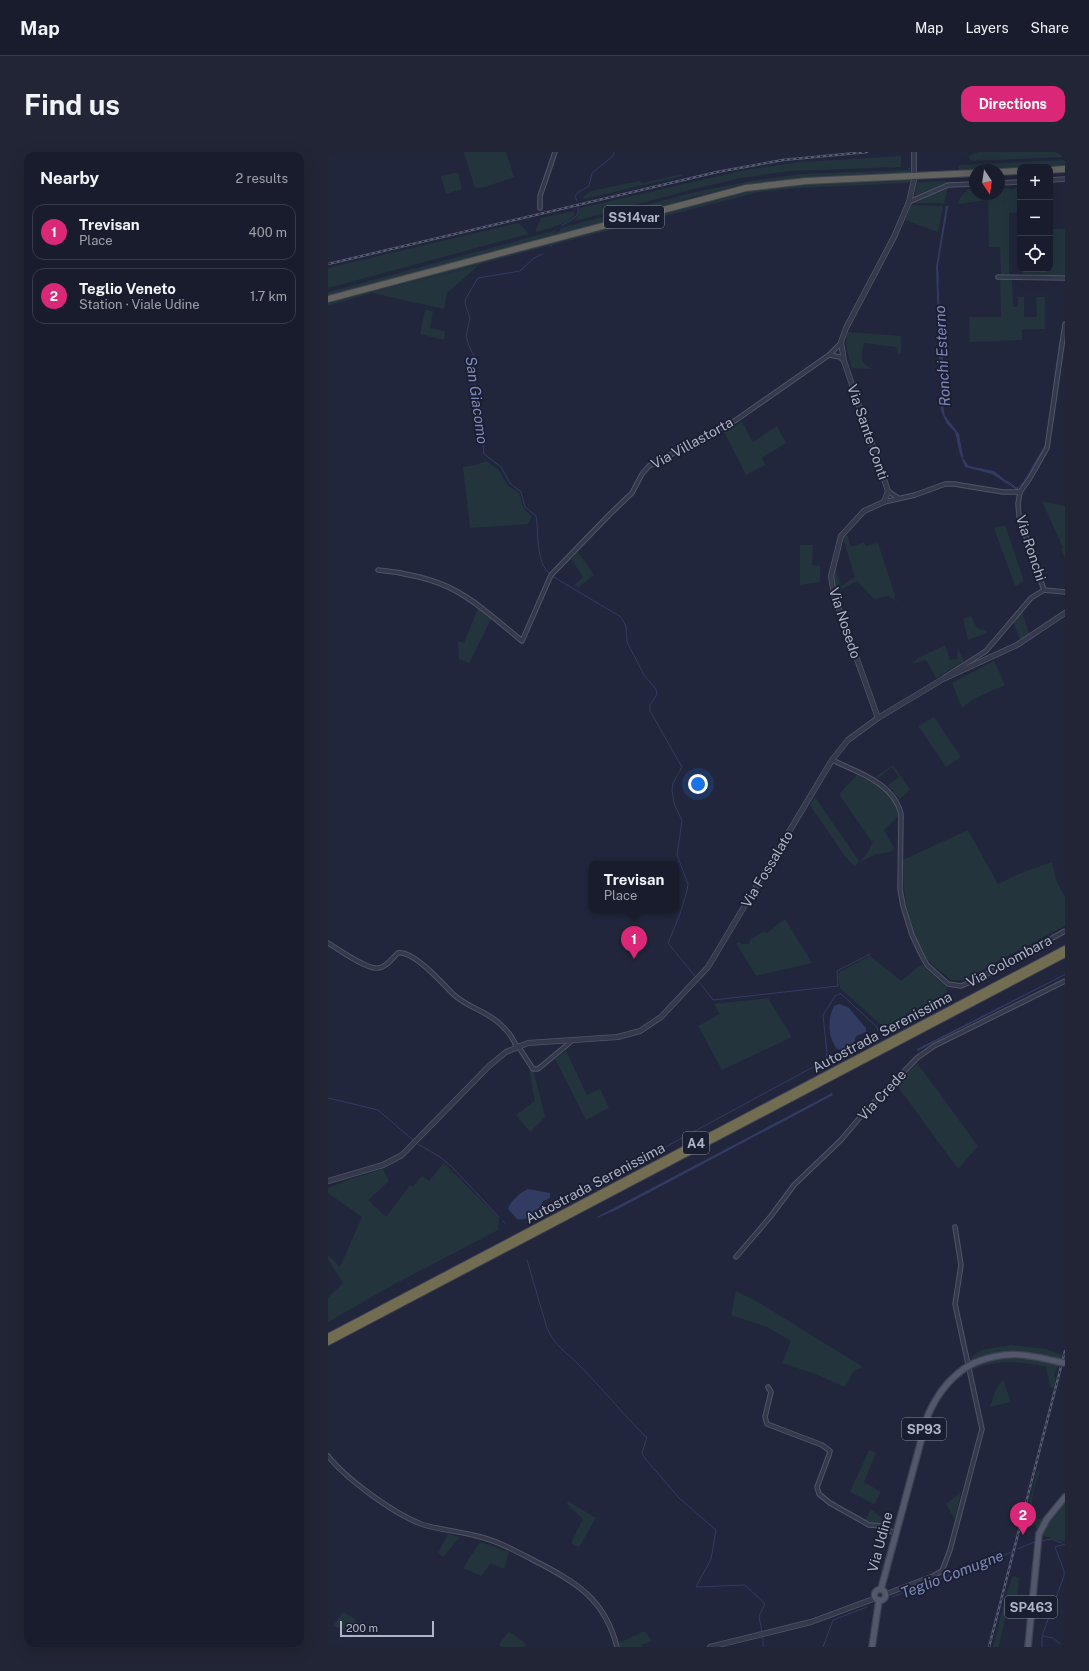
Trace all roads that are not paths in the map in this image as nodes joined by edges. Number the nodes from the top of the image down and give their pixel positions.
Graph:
1 (555, 152) edge
2 (914, 153) edge
3 (1065, 169) edge
4 (1053, 170) edge
5 (1017, 171) edge
6 (914, 172) dead end
7 (1005, 172) edge
8 (969, 173) edge
9 (1065, 179) edge
10 (914, 180) dead end
11 (1053, 180) edge
12 (1005, 182) edge
13 (1017, 182) edge
14 (969, 184) edge
15 (909, 202) junction
16 (540, 208) dead end
17 (998, 277) dead end
18 (1065, 278) edge
19 (328, 299) edge
20 (1065, 324) edge
21 (842, 342) junction
22 (829, 355) junction
23 (844, 361) junction
24 (1021, 490) junction
25 (888, 491) junction
26 (899, 498) junction
27 (884, 502) junction
28 (378, 570) dead end
29 (1044, 590) junction
30 (1065, 592) edge
31 (1065, 613) edge
32 (943, 679) junction
33 (878, 718) junction
34 (832, 760) junction
35 (1065, 931) edge
36 (328, 943) edge
37 (1065, 949) edge
38 (1065, 954) edge
39 (1064, 983) edge
40 (573, 1040) junction
41 (517, 1046) junction
42 (328, 1182) edge
43 (955, 1228) dead end
44 (736, 1257) dead end
45 (328, 1337) edge
46 (328, 1342) edge
47 (1065, 1363) edge
48 (768, 1387) dead end
49 (328, 1456) edge
50 (1065, 1497) edge
51 (895, 1534) junction
52 (881, 1589) junction
53 (886, 1594) junction
54 (877, 1599) junction
55 (618, 1647) edge
56 (710, 1647) edge
57 (872, 1647) edge
58 (1028, 1647) edge

1 - 16 street
2 - 6 street
3 - 4 highway
5 - 7 highway
8 - 19 highway, SS14var
9 - 11 street
10 - 15 street, Via Villastorta
12 - 13 street
14 - 15 street
15 - 21 street, Via Villastorta
17 - 18 street
20 - 24 street
21 - 22 street, Via Villastorta
21 - 23 street, Via Sante Conti
22 - 23 street
22 - 28 street, Via Villastorta
23 - 25 street, Via Sante Conti
24 - 26 street, Via Nosedo
24 - 29 street, Via Ronchi
25 - 26 street, Via Sante Conti
25 - 27 street
26 - 27 street, Via Nosedo
27 - 33 street, Via Nosedo
29 - 30 street
29 - 32 street
31 - 32 street, Via Fossalato
32 - 33 street, Via Fossalato
33 - 34 street, Via Fossalato
34 - 35 street, Via Colombara
34 - 40 street, Via Fossalato
36 - 41 street
37 - 45 highway, Autostrada Serenissima / A4
38 - 46 highway, Autostrada Serenissima / A4
39 - 44 street, Via Crede
40 - 41 street, Via Fossalato
40 - 41 street
41 - 42 street, Via Fossalato
43 - 53 street
47 - 51 main road, Via Udine / SP93, bridge
48 - 51 street
49 - 55 street
50 - 58 main road, SP463
51 - 52 main road, Via Udine / SP93
52 - 53 main road, Via Udine
52 - 54 main road, Via Udine / SP93
53 - 54 main road
54 - 56 street
54 - 57 main road, Via Udine / SP93

